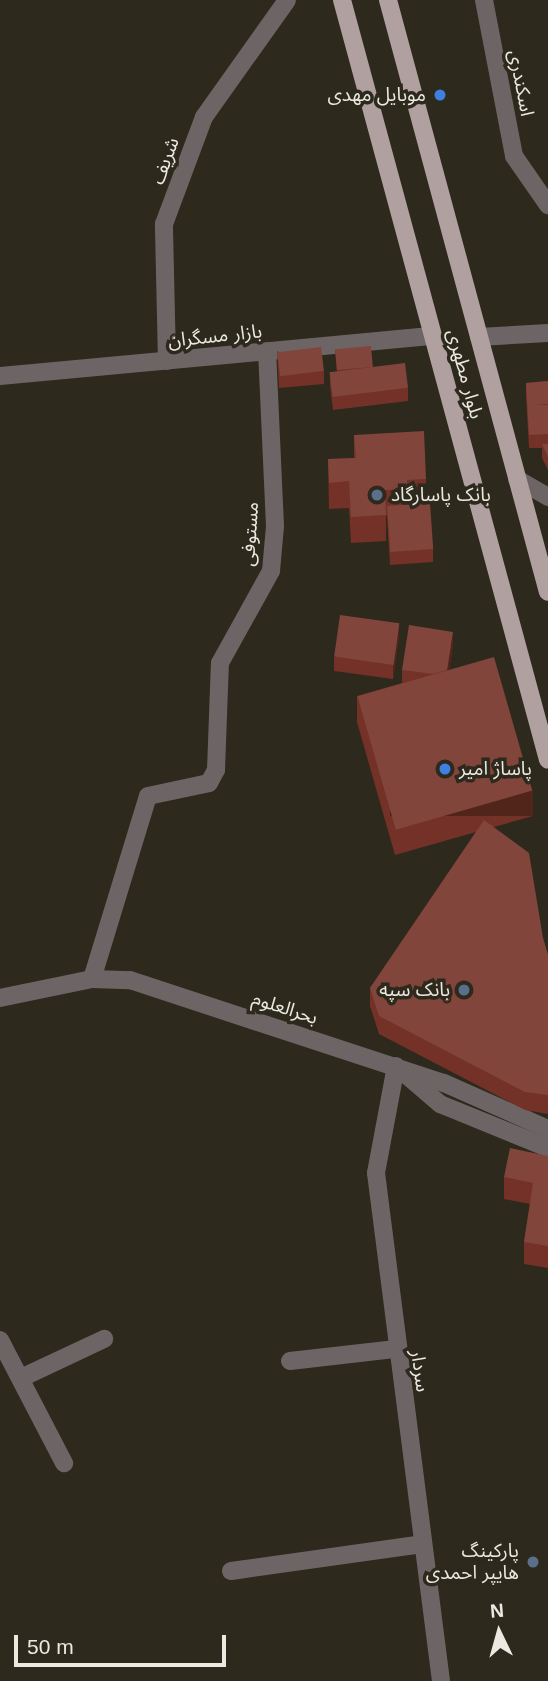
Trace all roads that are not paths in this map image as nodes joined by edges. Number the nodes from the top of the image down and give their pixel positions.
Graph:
1 (286, 0) edge
2 (342, 0) edge
3 (388, 0) edge
4 (484, 0) edge
5 (548, 205) edge
6 (548, 333) edge
7 (433, 336) junction
8 (479, 338) junction
9 (267, 351) junction
10 (167, 362) junction
11 (0, 376) edge
12 (517, 479) junction
13 (548, 497) edge
14 (548, 592) edge
15 (548, 760) edge
16 (92, 979) junction
17 (0, 998) edge
18 (396, 1066) junction
19 (548, 1129) edge
20 (548, 1148) edge
21 (104, 1339) dead end
22 (0, 1340) edge
23 (396, 1349) junction
24 (290, 1362) dead end
25 (21, 1378) junction
26 (64, 1463) dead end
27 (422, 1544) junction
28 (231, 1570) dead end
29 (433, 1641) junction
30 (434, 1681) edge
31 (441, 1681) edge

1 - 10 street, شریف
2 - 7 main road, بلوار مطهری
3 - 8 main road, بلوار مطهری
4 - 5 street, اسکندری
6 - 8 street
7 - 9 street, بازار مسگران
7 - 15 main road, بلوار مطهری
8 - 12 main road, بلوار مطهری
9 - 10 street, بازار مسگران
9 - 16 street, مستوفی
10 - 11 street, بازار مسگران
12 - 13 street
12 - 14 main road, بلوار مطهری
16 - 17 street, بحرالعلوم
16 - 18 street, بحرالعلوم
18 - 19 street, بحرالعلوم
18 - 20 street
18 - 23 street, سردار
21 - 25 street
22 - 25 street
23 - 24 street
23 - 27 street, سردار
25 - 26 street
27 - 28 street
27 - 29 street, سردار
29 - 30 street
29 - 31 street, سردار

